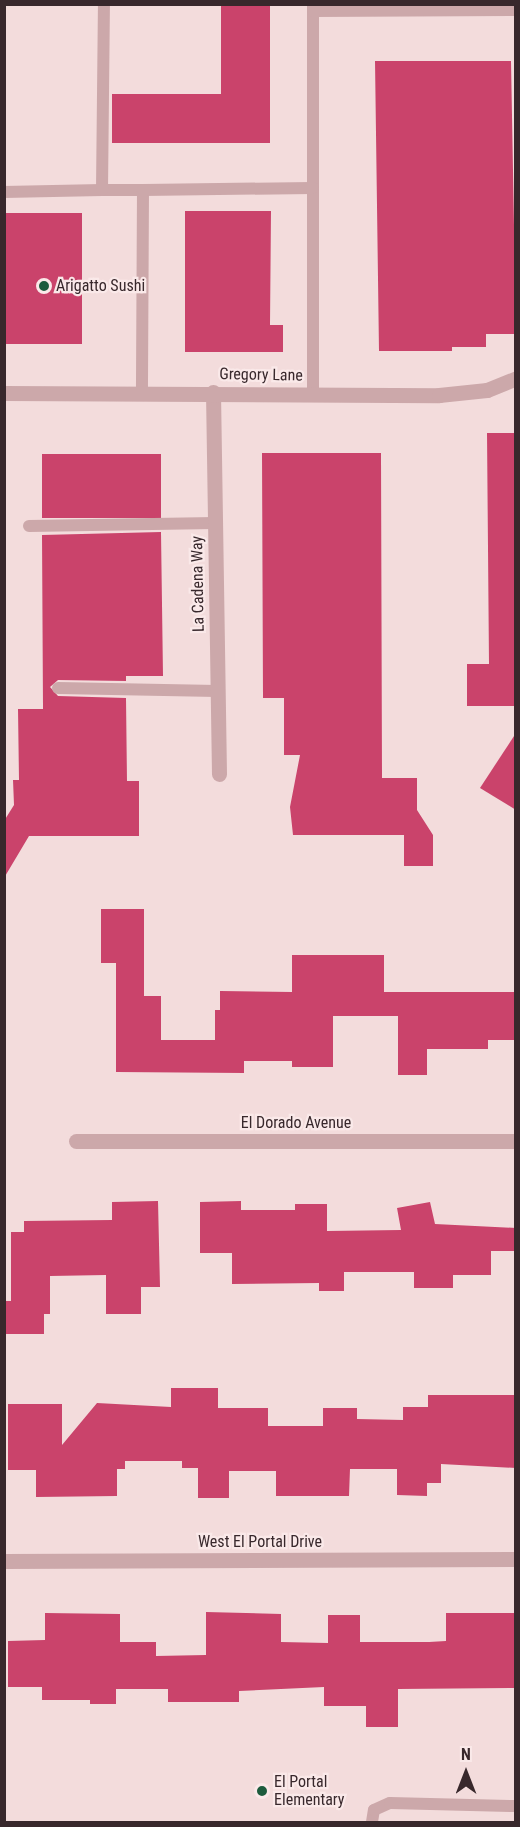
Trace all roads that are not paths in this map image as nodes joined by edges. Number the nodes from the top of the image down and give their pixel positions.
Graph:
1 (104, 4) edge
2 (313, 8) edge
3 (516, 10) edge
4 (313, 188) junction
5 (143, 189) junction
6 (102, 190) junction
7 (4, 192) edge
8 (516, 378) edge
9 (213, 392) junction
10 (4, 393) edge
11 (142, 393) junction
12 (313, 393) junction
13 (215, 524) junction
14 (29, 526) dead end
15 (58, 688) dead end
16 (217, 691) junction
17 (219, 774) dead end
18 (76, 1140) dead end
19 (516, 1141) edge
20 (516, 1559) edge
21 (4, 1561) edge
22 (516, 1806) edge
23 (372, 1822) edge

1 - 6 lane
2 - 3 lane
2 - 4 lane
4 - 5 lane
4 - 12 lane
5 - 6 lane
5 - 11 lane
6 - 7 lane
8 - 12 street, Gregory Lane
9 - 11 street, Gregory Lane
9 - 12 street, Gregory Lane
9 - 13 street, La Cadena Way
10 - 11 street, Gregory Lane
13 - 14 lane
13 - 16 street, La Cadena Way
15 - 16 lane
16 - 17 street, La Cadena Way
18 - 19 street, El Dorado Avenue
20 - 21 street, West El Portal Drive
22 - 23 lane

